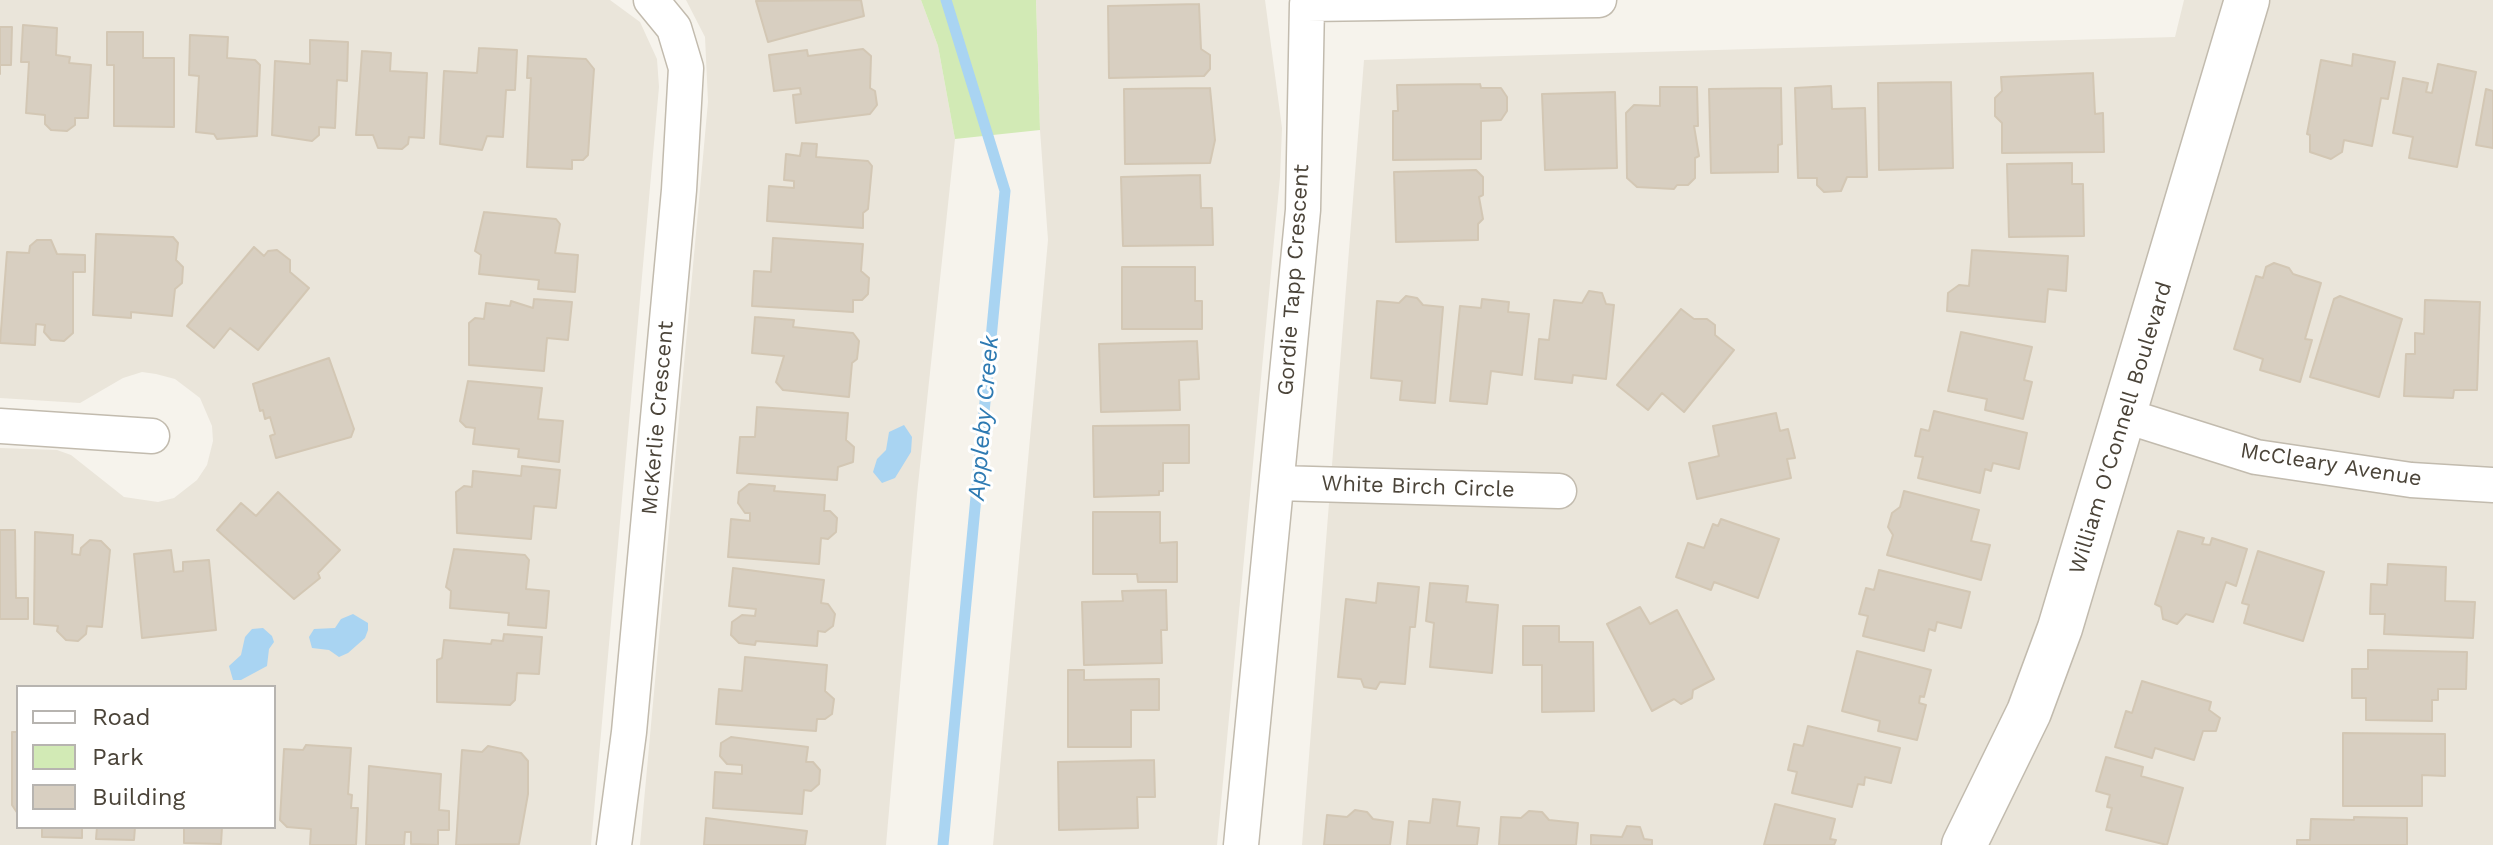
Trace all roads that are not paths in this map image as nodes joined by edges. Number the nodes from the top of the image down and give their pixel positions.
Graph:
1 (651, 0) edge
2 (1599, 0) edge
3 (2247, 0) edge
4 (1306, 2) edge
5 (2126, 416) junction
6 (0, 426) edge
7 (152, 436) dead end
8 (1277, 483) junction
9 (2493, 485) edge
10 (1559, 491) dead end
11 (614, 845) edge
12 (1241, 845) edge
13 (1964, 845) edge

1 - 11 street, McKerlie Crescent
2 - 4 street, Gordie Tapp Crescent
3 - 5 street, William O'Connell Boulevard
4 - 8 street, Gordie Tapp Crescent
5 - 9 street, McCleary Avenue
5 - 13 street, William O'Connell Boulevard
6 - 7 street
8 - 10 street, White Birch Circle
8 - 12 street, Gordie Tapp Crescent

